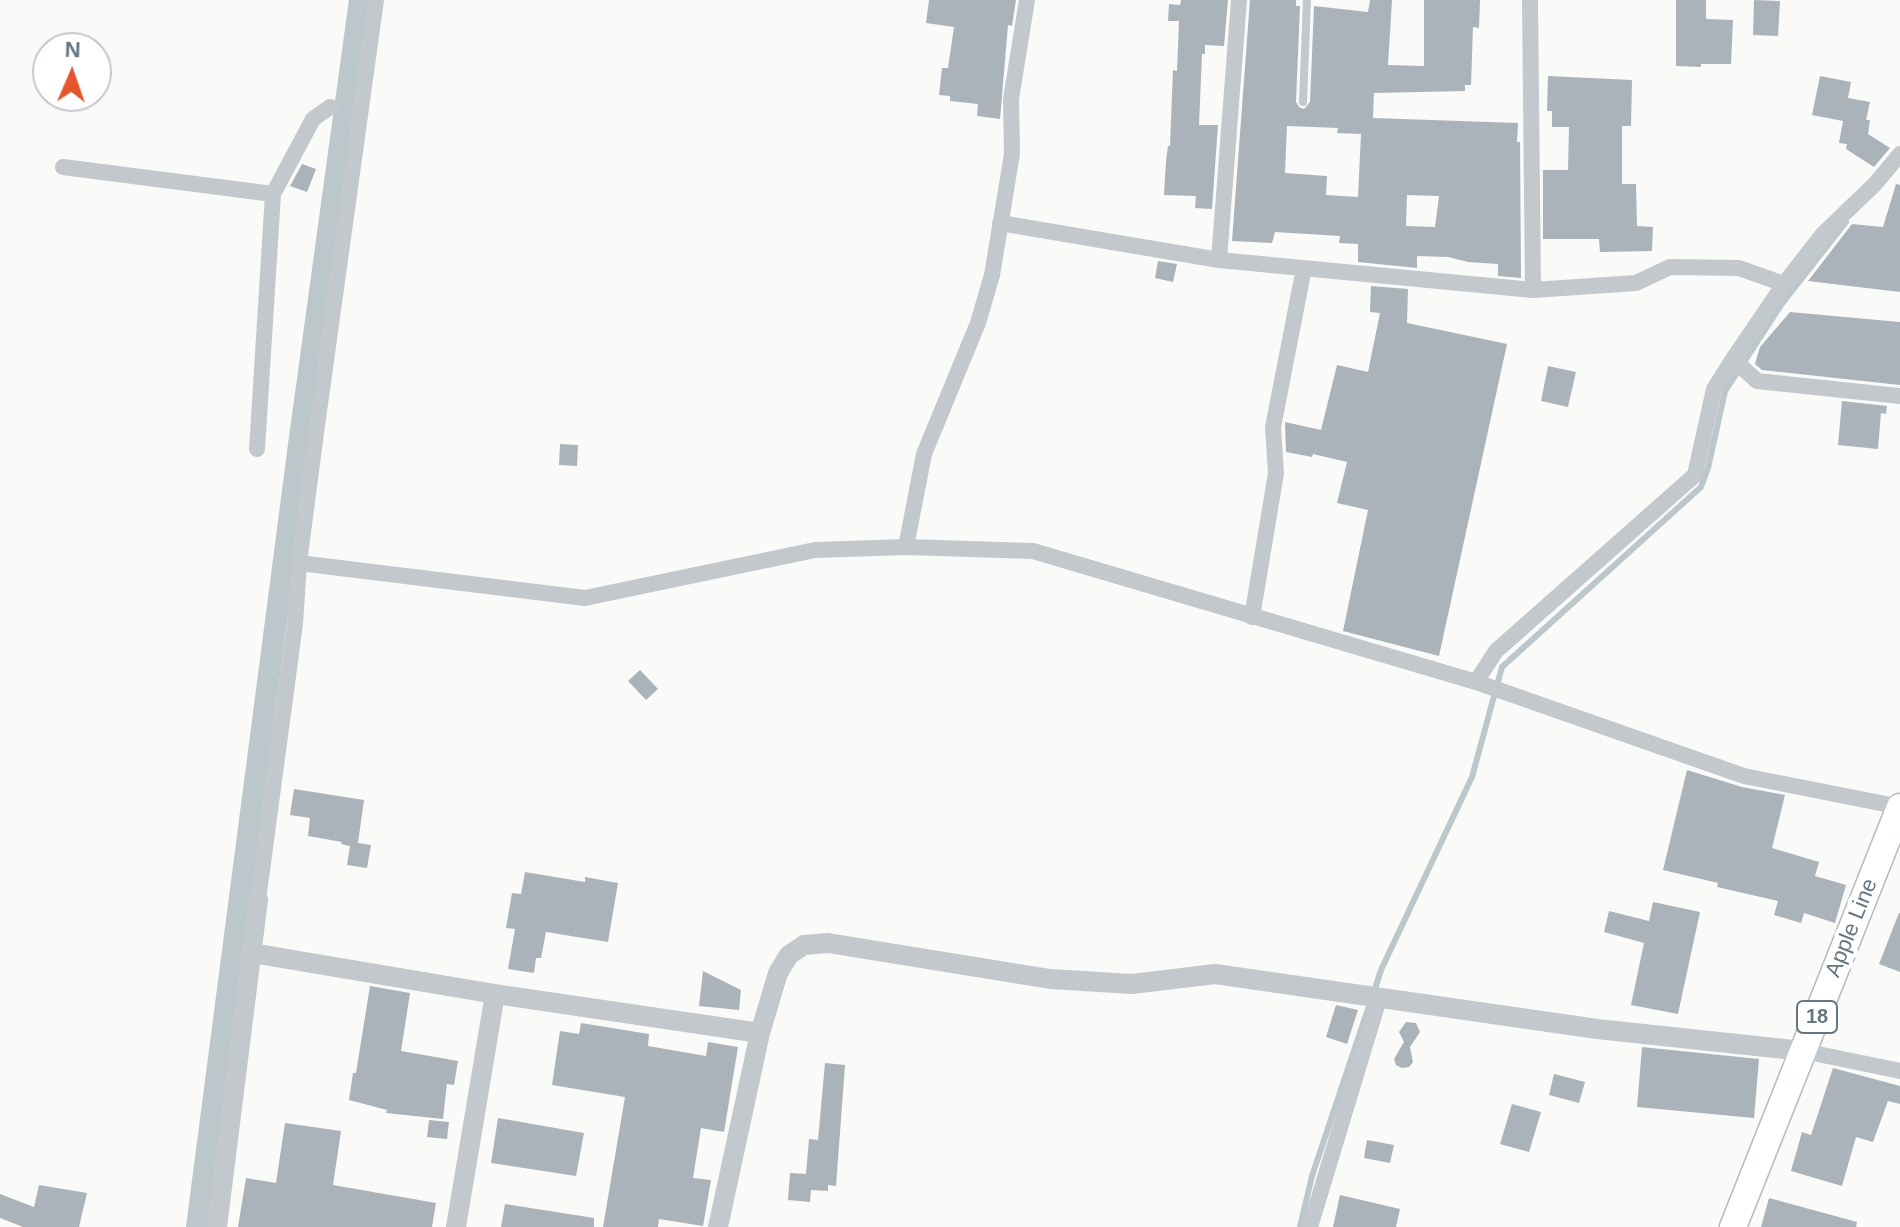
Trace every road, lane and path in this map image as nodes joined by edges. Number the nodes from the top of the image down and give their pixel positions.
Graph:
1 (376, 0) edge
2 (1027, 0) edge
3 (1239, 0) edge
4 (1307, 0) edge
5 (1530, 0) edge
6 (1303, 102) dead end
7 (330, 107) dead end
8 (1900, 154) edge
9 (63, 167) dead end
10 (273, 194) junction
11 (1000, 223) junction
12 (1219, 260) junction
13 (1304, 268) junction
14 (1784, 284) junction
15 (1533, 290) junction
16 (1733, 359) junction
17 (1900, 396) edge
18 (257, 449) dead end
19 (906, 547) junction
20 (299, 563) junction
21 (1252, 617) junction
22 (1476, 682) junction
23 (1900, 807) edge
24 (258, 900) joint
25 (252, 953) junction
26 (495, 994) junction
27 (1379, 999) junction
28 (760, 1033) junction
29 (1803, 1051) junction
30 (1900, 1071) edge
31 (217, 1227) edge
32 (456, 1227) edge
33 (718, 1227) edge
34 (1310, 1227) edge
35 (1733, 1227) edge

1 - 20 street
2 - 11 street
3 - 12 street
4 - 6 lane
5 - 15 street
7 - 10 street
8 - 14 street
9 - 10 street
10 - 18 street
11 - 12 street
11 - 19 street
12 - 13 street
13 - 15 street
13 - 21 street
14 - 15 street
14 - 16 street
16 - 17 street
16 - 22 street
19 - 20 street
19 - 21 street
20 - 24 street
21 - 22 street
22 - 23 street
23 - 29 highway, Apple Line / 18
24 - 25 street
25 - 26 street
25 - 31 street
26 - 28 street
26 - 32 street
27 - 28 street
27 - 29 street
27 - 34 street
28 - 33 street
29 - 30 street
29 - 35 highway, Apple Line / 18

